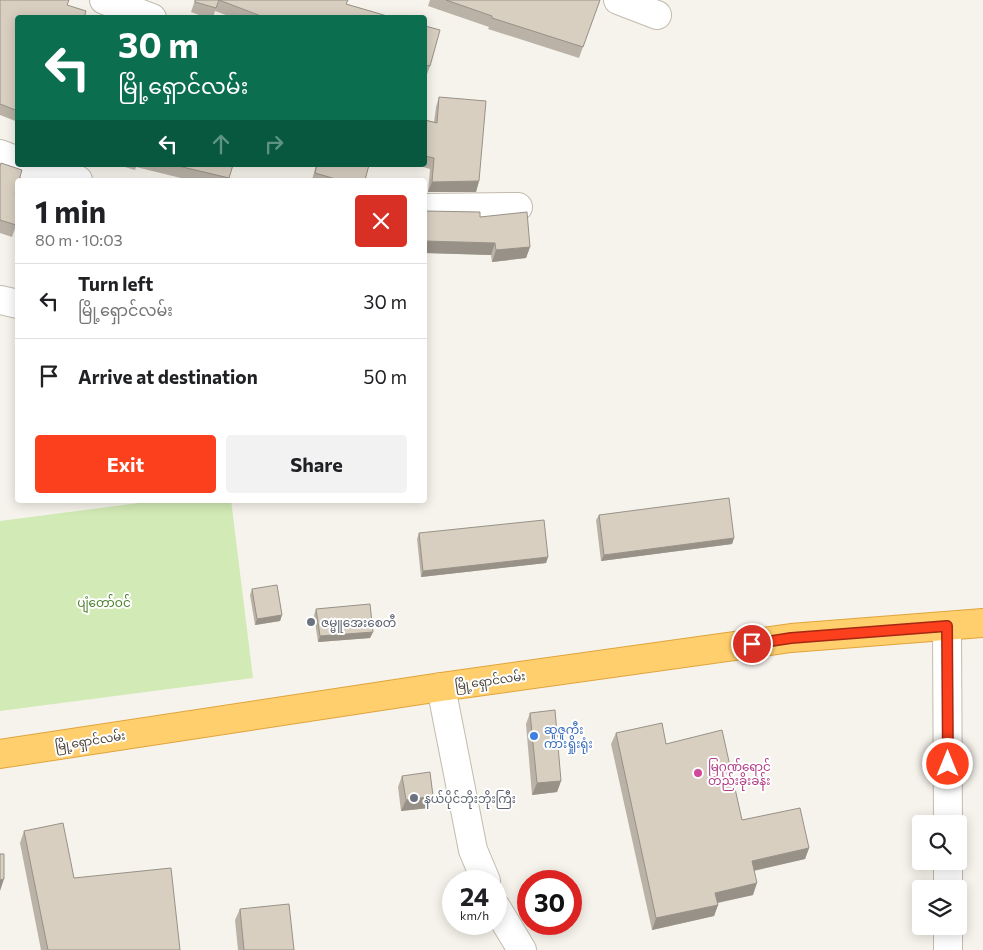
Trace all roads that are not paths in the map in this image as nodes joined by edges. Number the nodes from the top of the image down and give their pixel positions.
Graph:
1 (618, 0) edge
2 (657, 15) dead end
3 (0, 154) edge
4 (15, 160) edge
5 (44, 168) edge
6 (72, 178) edge
7 (518, 207) dead end
8 (427, 208) edge
9 (0, 300) edge
10 (15, 303) edge
11 (983, 623) edge
12 (947, 626) junction
13 (441, 687) junction
14 (0, 754) edge
15 (948, 815) edge
16 (481, 870) edge
17 (507, 925) edge
18 (948, 935) edge
19 (522, 950) edge
20 (948, 950) edge

1 - 2 street
3 - 4 street
5 - 6 street
7 - 8 street
9 - 10 street
11 - 12 highway, မြို့ရှောင်လမ်း
12 - 13 highway, မြို့ရှောင်လမ်း
12 - 15 street
13 - 14 highway, မြို့ရှောင်လမ်း
13 - 16 street
17 - 19 street
18 - 20 street

